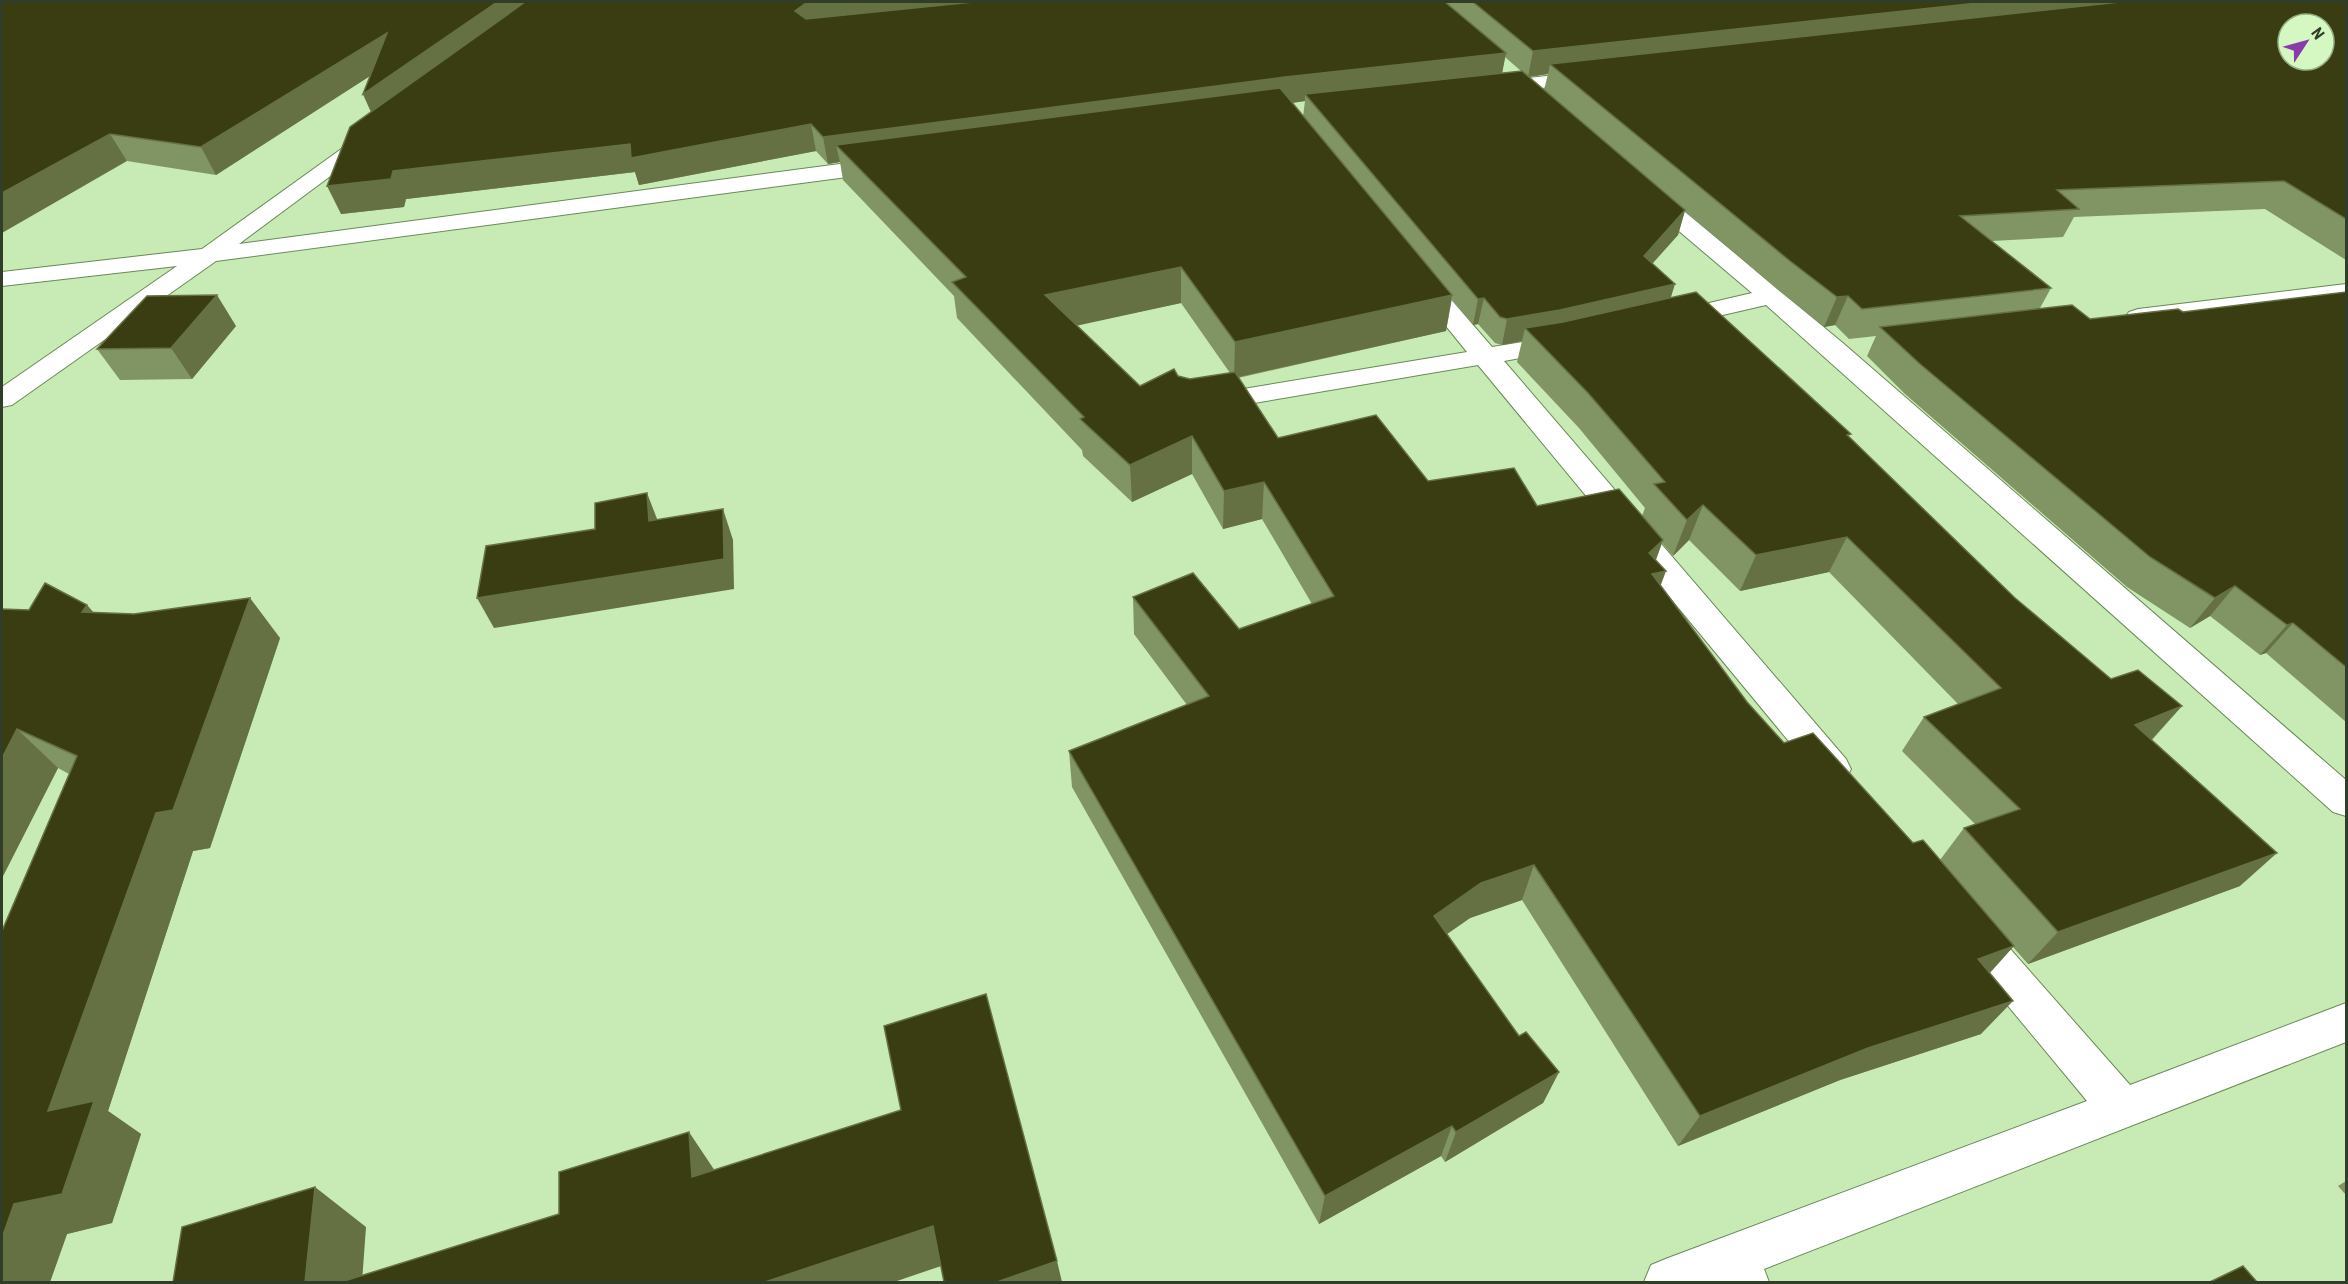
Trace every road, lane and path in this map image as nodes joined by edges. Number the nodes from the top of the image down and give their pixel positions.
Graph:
1 (1495, 62) edge
2 (1615, 74) edge
3 (1521, 85) junction
4 (1476, 90) edge
5 (1548, 108) edge
6 (392, 121) edge
7 (906, 163) edge
8 (1627, 176) edge
9 (209, 255) junction
10 (1402, 257) edge
11 (2, 279) edge
12 (2346, 291) edge
13 (1768, 297) junction
14 (2117, 319) edge
15 (1653, 323) edge
16 (1587, 339) edge
17 (1870, 346) dead end
18 (1835, 350) junction
19 (1483, 357) junction
20 (2, 399) edge
21 (1190, 406) edge
22 (1852, 792) edge
23 (2346, 801) edge
24 (1953, 910) edge
25 (2346, 1023) edge
26 (2122, 1109) junction
27 (1738, 1270) edge
28 (1668, 1282) edge

1 - 3 street
2 - 3 street
3 - 4 street
3 - 5 street
6 - 9 street
7 - 9 street
8 - 13 street
9 - 11 street
9 - 20 street
10 - 19 street
12 - 14 street
13 - 15 street
13 - 18 street
16 - 19 street
17 - 18 street
18 - 23 street
19 - 21 street
19 - 22 street
24 - 26 street
25 - 26 street
26 - 27 street
27 - 28 street

